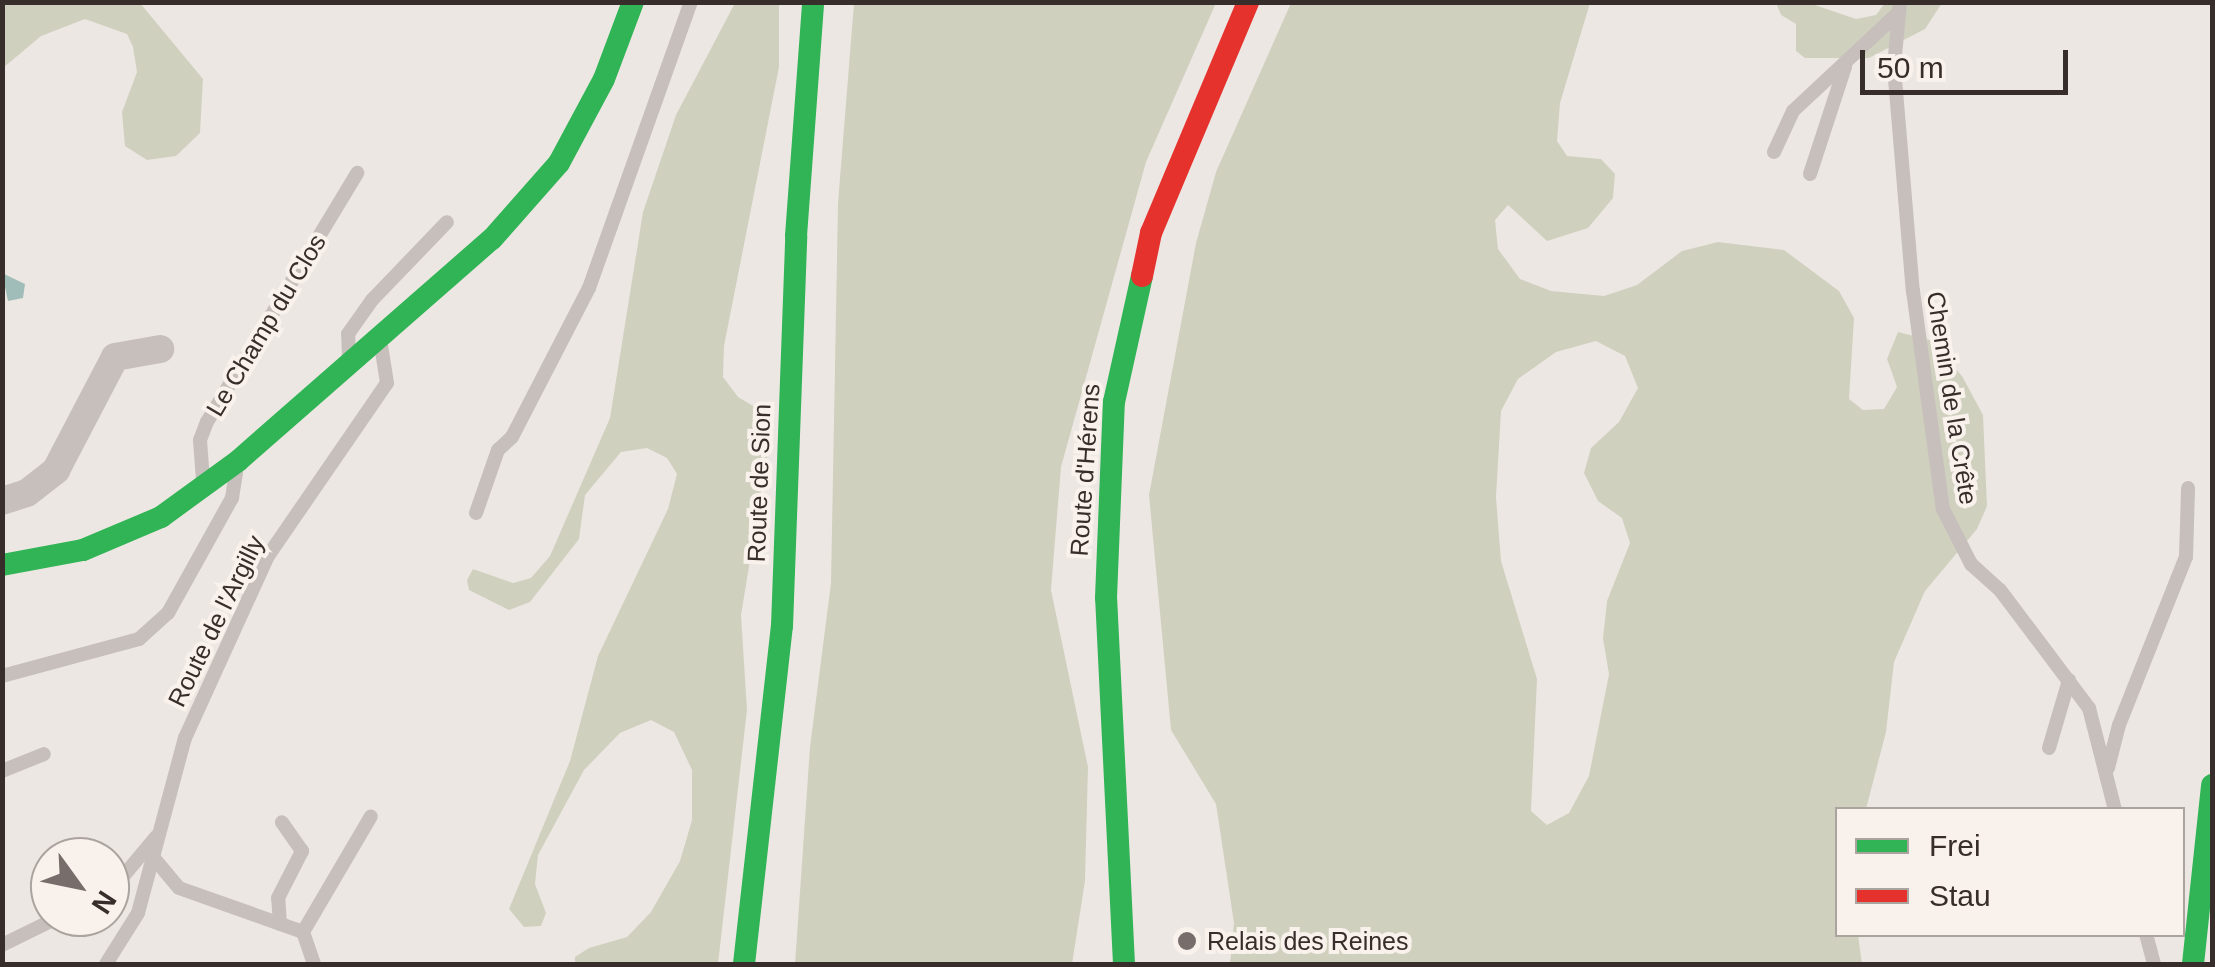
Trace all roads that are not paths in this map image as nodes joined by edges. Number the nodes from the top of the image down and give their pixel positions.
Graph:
1 (633, 2) edge
2 (691, 2) edge
3 (814, 2) edge
4 (1248, 2) edge
5 (1900, 7) edge
6 (1845, 66) junction
7 (1774, 152) dead end
8 (356, 172) dead end
9 (1810, 174) dead end
10 (447, 222) dead end
11 (380, 338) junction
12 (160, 350) dead end
13 (349, 363) junction
14 (238, 461) junction
15 (204, 485) junction
16 (2188, 488) dead end
17 (2, 501) edge
18 (476, 513) dead end
19 (2, 565) edge
20 (2, 676) edge
21 (2068, 680) junction
22 (2049, 748) dead end
23 (44, 754) dead end
24 (2108, 769) junction
25 (2, 771) edge
26 (2212, 785) edge
27 (2114, 807) edge
28 (372, 816) dead end
29 (282, 822) dead end
30 (160, 832) junction
31 (153, 857) junction
32 (130, 868) edge
33 (280, 924) junction
34 (30, 931) edge
35 (303, 932) junction
36 (2147, 937) edge
37 (2, 945) edge
38 (106, 964) edge
39 (314, 964) edge
40 (744, 964) edge
41 (1124, 964) edge
42 (2154, 964) edge
43 (2193, 964) edge

1 - 11 main road
2 - 18 lane
3 - 40 main road, Route de Sion
4 - 41 main road, Route d'Hérens
5 - 6 lane
5 - 21 lane, Chemin de la Crête
6 - 7 lane
6 - 9 lane
8 - 15 lane, Le Champ du Clos
10 - 13 lane
11 - 13 main road
11 - 30 lane, Route de l'Argilly
12 - 17 street
13 - 14 main road
14 - 15 main road
14 - 20 lane
15 - 19 main road
16 - 24 lane
21 - 22 lane
21 - 24 lane, Chemin de la Crête
23 - 25 lane
24 - 27 lane, Chemin de la Crête
26 - 43 main road
28 - 35 lane
29 - 33 lane
30 - 31 lane, Route de l'Argilly
30 - 32 lane, Route de l'Argilly
31 - 33 lane
31 - 38 lane, Route de l'Argilly
33 - 35 lane
34 - 37 lane
35 - 39 lane
36 - 42 lane

